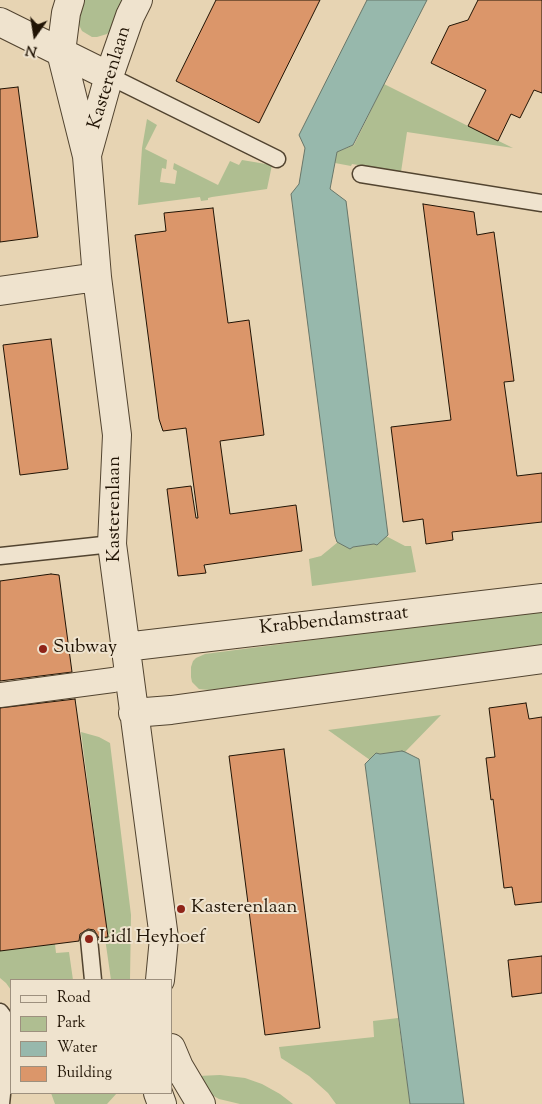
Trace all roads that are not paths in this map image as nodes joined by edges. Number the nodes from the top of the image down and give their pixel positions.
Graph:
1 (70, 0) edge
2 (138, 0) edge
3 (0, 22) edge
4 (61, 52) junction
5 (109, 76) junction
6 (86, 156) junction
7 (278, 159) dead end
8 (361, 174) dead end
9 (542, 203) edge
10 (97, 278) junction
11 (0, 290) edge
12 (112, 544) junction
13 (0, 556) edge
14 (542, 598) edge
15 (125, 646) junction
16 (542, 659) edge
17 (129, 676) junction
18 (0, 695) edge
19 (133, 713) junction
20 (89, 940) dead end
21 (93, 979) edge
22 (160, 979) edge
23 (0, 1012) edge
24 (172, 1051) edge
25 (7, 1082) edge
26 (1, 1104) edge
27 (201, 1104) edge

1 - 4 street, Kasterenlaan
2 - 5 street, Kasterenlaan
3 - 4 street
4 - 5 street
4 - 6 street, Kasterenlaan
5 - 6 street, Kasterenlaan
5 - 7 lane
6 - 10 street, Kasterenlaan
8 - 9 lane
10 - 11 street
10 - 12 street, Kasterenlaan
12 - 13 lane
12 - 15 street, Kasterenlaan
14 - 15 street, Krabbendamstraat
15 - 17 street, Kasterenlaan
16 - 19 street
17 - 18 street
17 - 19 street, Kasterenlaan
19 - 22 street, Kasterenlaan
20 - 21 lane
23 - 25 lane
24 - 27 street
25 - 26 lane

